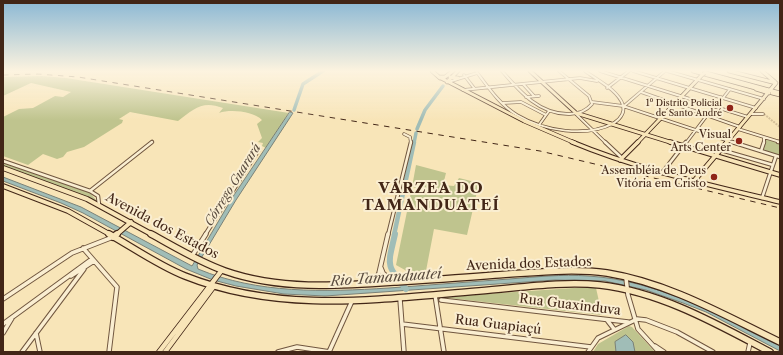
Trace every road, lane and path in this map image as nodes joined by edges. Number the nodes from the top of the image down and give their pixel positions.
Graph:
1 (490, 87) edge
2 (457, 88) edge
3 (474, 88) joint
4 (481, 88) edge
5 (518, 88) edge
6 (526, 88) edge
7 (548, 88) edge
8 (579, 88) edge
9 (607, 88) edge
10 (646, 88) edge
11 (653, 88) edge
12 (690, 88) joint
13 (725, 88) edge
14 (754, 88) edge
15 (754, 88) edge
16 (754, 88) edge
17 (773, 88) edge
18 (730, 89) junction
19 (759, 89) junction
20 (461, 90) junction
21 (641, 92) junction
22 (771, 92) junction
23 (780, 94) edge
24 (534, 96) junction
25 (539, 96) dead end
26 (682, 96) junction
27 (526, 97) junction
28 (722, 98) junction
29 (764, 99) junction
30 (592, 102) junction
31 (503, 103) junction
32 (674, 104) junction
33 (623, 106) junction
34 (715, 107) junction
35 (756, 108) junction
36 (512, 111) junction
37 (549, 111) junction
38 (507, 113) junction
39 (576, 113) junction
40 (752, 114) junction
41 (546, 115) junction
42 (708, 116) junction
43 (748, 117) junction
44 (660, 118) junction
45 (612, 124) junction
46 (538, 126) junction
47 (739, 128) junction
48 (592, 129) junction
49 (696, 130) junction
50 (404, 134) dead end
51 (645, 134) junction
52 (765, 138) junction
53 (729, 140) junction
54 (152, 142) dead end
55 (780, 142) edge
56 (684, 146) junction
57 (259, 149) dead end
58 (721, 150) junction
59 (761, 151) junction
60 (716, 156) junction
61 (776, 156) junction
62 (780, 157) edge
63 (621, 159) junction
64 (3, 161) edge
65 (773, 165) junction
66 (3, 168) edge
67 (662, 172) junction
68 (770, 172) junction
69 (780, 175) edge
70 (694, 182) junction
71 (3, 186) edge
72 (90, 191) junction
73 (762, 198) junction
74 (780, 202) edge
75 (99, 205) junction
76 (131, 222) junction
77 (115, 236) junction
78 (83, 248) junction
79 (192, 257) junction
80 (93, 260) junction
81 (84, 268) junction
82 (380, 268) junction
83 (220, 272) junction
84 (70, 276) junction
85 (626, 278) junction
86 (75, 280) junction
87 (399, 282) junction
88 (212, 284) junction
89 (372, 284) junction
90 (628, 289) junction
91 (435, 295) junction
92 (400, 298) junction
93 (3, 299) edge
94 (441, 300) dead end
95 (352, 301) junction
96 (12, 318) junction
97 (605, 319) junction
98 (634, 319) junction
99 (628, 322) junction
100 (3, 324) edge
101 (402, 324) junction
102 (440, 328) junction
103 (614, 329) junction
104 (3, 332) edge
105 (36, 333) junction
106 (751, 342) junction
107 (780, 342) edge
108 (651, 344) junction
109 (591, 347) junction
110 (22, 352) edge
111 (40, 352) edge
112 (109, 352) edge
113 (159, 352) edge
114 (165, 352) edge
115 (278, 352) edge
116 (330, 352) edge
117 (404, 352) edge
118 (444, 352) edge
119 (588, 352) edge
120 (659, 352) edge
121 (664, 352) edge
122 (714, 352) edge
123 (748, 352) edge
124 (770, 352) edge

1 - 31 street
2 - 20 main road
3 - 4 street
3 - 20 street
5 - 27 street
6 - 24 street
7 - 39 main road
8 - 30 street
9 - 33 street
10 - 21 street
11 - 26 street
12 - 26 main road
12 - 28 street
13 - 18 street
14 - 19 main road
15 - 19 highway
16 - 19 highway
17 - 22 main road
18 - 28 street
18 - 29 street
19 - 22 main road
19 - 22 main road
20 - 38 main road
21 - 32 street
21 - 33 street
22 - 23 highway
22 - 29 main road
24 - 25 street
24 - 27 street
26 - 32 main road
26 - 34 street
27 - 37 street
28 - 34 street
28 - 35 street
29 - 35 main road
30 - 33 street
30 - 39 street
31 - 36 street
31 - 41 street
32 - 42 street
32 - 44 main road
33 - 44 street
33 - 45 street
34 - 42 street
34 - 43 street
35 - 40 main road
35 - 40 street
36 - 38 main road
36 - 46 street
37 - 39 street
37 - 41 street
38 - 46 main road
39 - 45 main road
39 - 48 street
40 - 43 main road
41 - 46 street
42 - 47 street
42 - 49 street
43 - 47 main road
44 - 49 street
44 - 51 main road
45 - 48 street
45 - 51 main road
46 - 48 street
46 - 63 main road
47 - 52 street
47 - 53 main road
48 - 63 street
49 - 53 street
49 - 56 street
50 - 82 street
51 - 56 main road
51 - 63 main road
52 - 55 street
52 - 59 street
53 - 58 main road
53 - 59 street
54 - 72 street
56 - 60 main road
56 - 67 street
57 - 79 street
58 - 60 main road
58 - 65 street
59 - 61 street
60 - 68 main road
60 - 70 main road
61 - 62 street
61 - 65 street
63 - 67 main road
64 - 72 street
65 - 68 street
66 - 75 highway, Avenida dos Estados
67 - 70 main road
68 - 69 main road
68 - 73 street
70 - 73 main road
71 - 77 highway, Avenida dos Estados
72 - 75 street
73 - 74 main road
75 - 76 highway, Avenida dos Estados
76 - 77 highway
76 - 79 highway, Avenida dos Estados
77 - 78 street
77 - 88 highway, Avenida dos Estados
78 - 80 street
78 - 93 street
79 - 83 highway, Avenida dos Estados
80 - 81 street
80 - 84 street
80 - 112 street
81 - 84 street
81 - 86 street
82 - 87 street
82 - 89 street
83 - 88 main road
83 - 89 highway, Avenida dos Estados
84 - 86 street
84 - 96 street
85 - 87 highway, Avenida dos Estados
85 - 90 street
85 - 107 highway, Avenida dos Estados
86 - 105 street
87 - 89 highway, Avenida dos Estados
88 - 95 highway, Avenida dos Estados
88 - 113 main road
88 - 114 main road
90 - 91 highway, Avenida dos Estados
90 - 98 street
90 - 106 highway, Avenida dos Estados
91 - 92 highway, Avenida dos Estados
91 - 102 street
92 - 95 highway, Avenida dos Estados
92 - 101 street
94 - 97 street, Rua Guaxinduva
95 - 116 street
96 - 100 street
96 - 104 street
97 - 99 street, Rua Guaxinduva
97 - 103 street
98 - 99 street, Rua Guaxinduva
98 - 108 street
98 - 122 street, Rua Guaxinduva
99 - 103 street
101 - 102 street, Rua Guapiaçú
101 - 117 street
102 - 109 street, Rua Guapiaçú
102 - 118 street
103 - 109 street
105 - 110 street
105 - 111 street
106 - 123 street
106 - 124 highway, Avenida dos Estados
108 - 120 street
108 - 121 street
109 - 119 street
115 - 116 street

